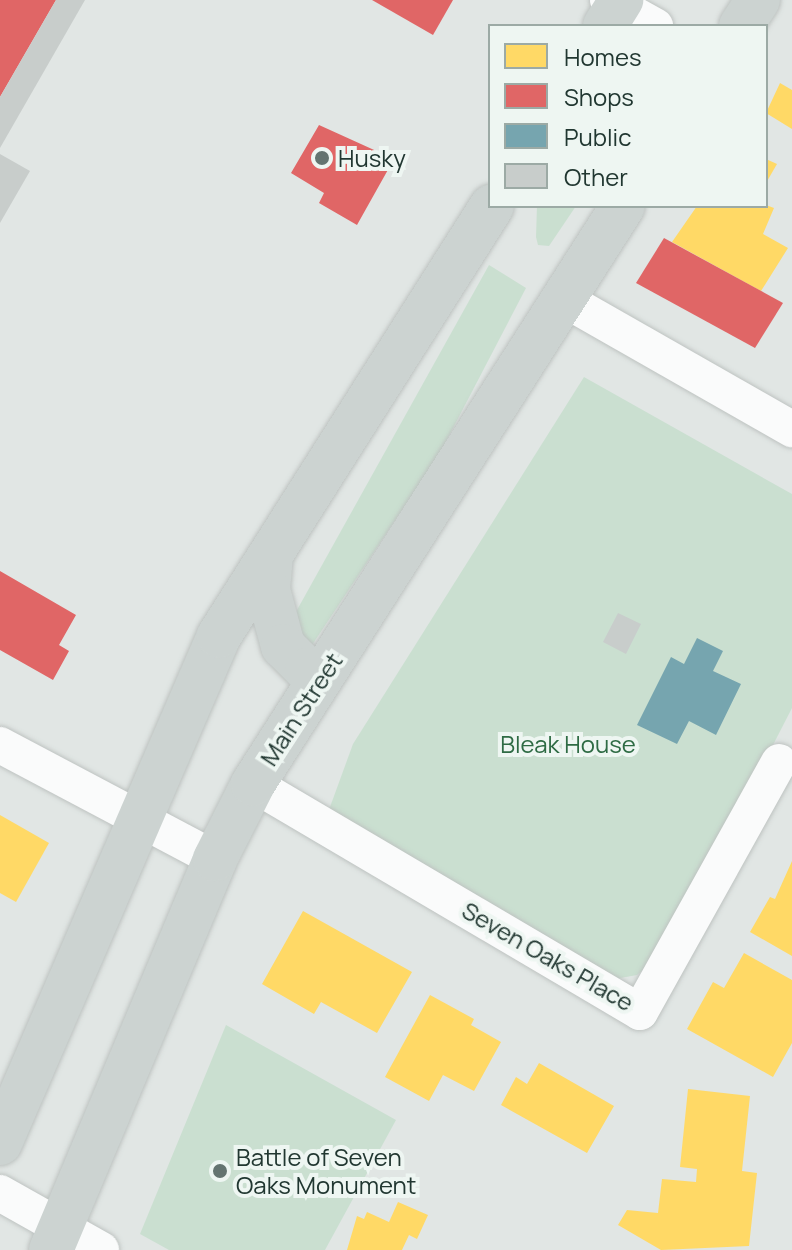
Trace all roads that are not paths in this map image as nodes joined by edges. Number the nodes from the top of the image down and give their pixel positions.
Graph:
1 (758, 0) edge
2 (613, 8) edge
3 (650, 24) edge
4 (742, 24) edge
5 (491, 208) edge
6 (622, 208) edge
7 (562, 298) junction
8 (792, 429) edge
9 (271, 555) junction
10 (325, 671) junction
11 (0, 745) edge
12 (779, 762) dead end
13 (253, 784) junction
14 (139, 820) junction
15 (215, 859) junction
16 (0, 1143) edge
17 (0, 1193) edge
18 (56, 1239) edge
19 (101, 1250) edge

1 - 4 main road
2 - 3 street
5 - 9 main road
6 - 7 main road, Main Street
7 - 8 street
7 - 10 main road, Main Street
9 - 10 main road
9 - 14 main road
10 - 13 main road, Main Street
11 - 14 street
12 - 13 street, Seven Oaks Place
13 - 15 main road, Main Street
14 - 15 street
14 - 16 main road
15 - 18 main road, Main Street
17 - 18 street
18 - 19 street

